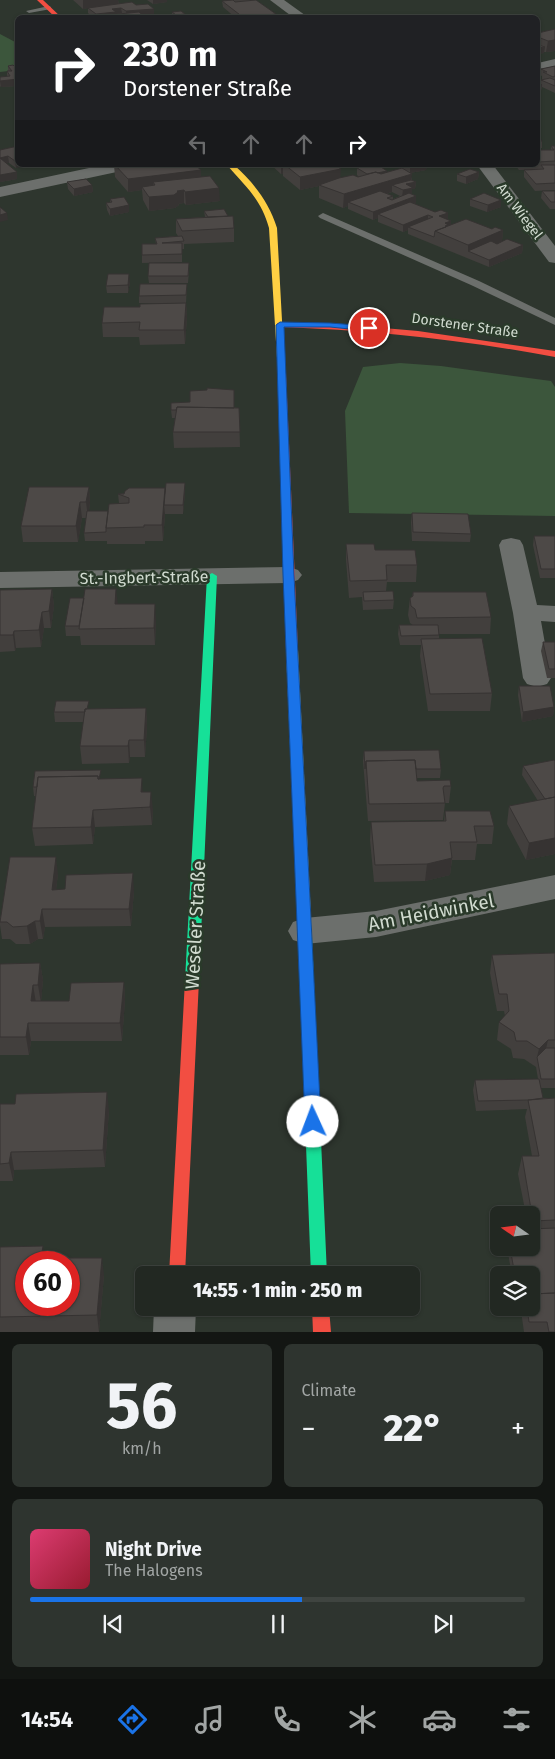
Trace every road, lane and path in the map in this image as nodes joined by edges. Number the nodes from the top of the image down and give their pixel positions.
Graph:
1 (276, 0) edge
2 (45, 4) edge
3 (29, 11) dead end
4 (57, 15) edge
5 (298, 15) edge
6 (555, 63) edge
7 (540, 67) edge
8 (117, 167) edge
9 (232, 167) edge
10 (487, 167) edge
11 (0, 192) edge
12 (323, 216) dead end
13 (555, 258) edge
14 (555, 322) edge
15 (280, 325) junction
16 (555, 354) edge
17 (512, 545) dead end
18 (289, 575) junction
19 (212, 576) junction
20 (0, 580) edge
21 (526, 613) junction
22 (555, 614) edge
23 (537, 678) dead end
24 (555, 887) edge
25 (305, 931) junction
26 (177, 1266) edge
27 (320, 1266) edge
28 (175, 1316) edge
29 (321, 1316) edge
30 (174, 1332) edge
31 (322, 1332) edge

1 - 5 street
2 - 3 lane
2 - 4 main road
6 - 7 street
8 - 11 street
9 - 15 main road
10 - 13 street, Am Wiegel
12 - 14 lane
15 - 16 main road, Dorstener Straße
15 - 18 main road
17 - 21 street
18 - 19 street, St.-Ingbert-Straße
18 - 25 main road
19 - 20 street, St.-Ingbert-Straße
19 - 26 main road, Weseler Straße
21 - 22 street
21 - 23 street
24 - 25 street, Am Heidwinkel
25 - 27 main road
28 - 30 street
29 - 31 main road

